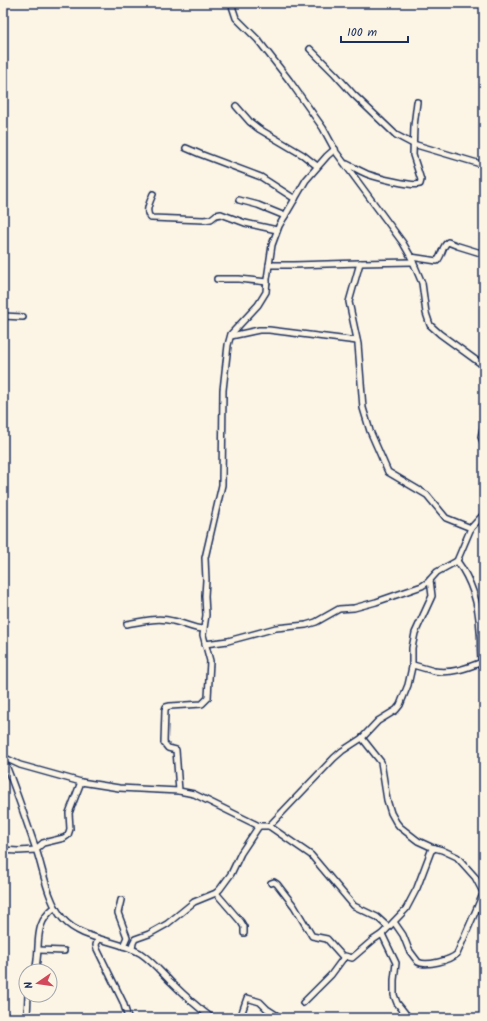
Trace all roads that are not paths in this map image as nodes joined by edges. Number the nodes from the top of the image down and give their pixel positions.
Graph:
1 (231, 3) edge
2 (310, 49) dead end
3 (417, 102) dead end
4 (236, 106) dead end
5 (413, 144) junction
6 (186, 148) dead end
7 (335, 149) junction
8 (346, 163) junction
9 (484, 165) edge
10 (317, 166) junction
11 (153, 194) dead end
12 (295, 199) junction
13 (239, 200) dead end
14 (285, 216) junction
15 (277, 230) junction
16 (484, 254) edge
17 (412, 259) junction
18 (360, 263) junction
19 (269, 265) junction
20 (217, 279) dead end
21 (267, 282) junction
22 (3, 316) edge
23 (23, 317) dead end
24 (231, 336) junction
25 (357, 341) junction
26 (484, 366) edge
27 (484, 423) edge
28 (484, 444) edge
29 (484, 514) edge
30 (471, 528) junction
31 (457, 561) junction
32 (430, 580) junction
33 (126, 624) dead end
34 (204, 628) junction
35 (205, 644) junction
36 (483, 662) edge
37 (412, 665) junction
38 (362, 738) junction
39 (3, 758) edge
40 (81, 782) junction
41 (179, 791) junction
42 (259, 826) junction
43 (268, 826) junction
44 (435, 848) junction
45 (36, 849) junction
46 (3, 850) edge
47 (271, 883) dead end
48 (216, 893) junction
49 (484, 894) edge
50 (120, 900) dead end
51 (55, 907) junction
52 (394, 922) junction
53 (388, 927) junction
54 (244, 933) dead end
55 (382, 934) junction
56 (98, 939) junction
57 (123, 946) junction
58 (132, 949) junction
59 (38, 950) junction
60 (64, 951) dead end
61 (344, 958) junction
62 (36, 963) edge
63 (28, 1003) edge
64 (303, 1003) dead end
65 (27, 1018) edge
66 (128, 1018) edge
67 (212, 1018) edge
68 (240, 1018) edge
69 (281, 1018) edge
70 (409, 1018) edge

1 - 7 street
2 - 5 street
3 - 5 street
4 - 10 street
5 - 8 street
5 - 9 street
6 - 12 street
7 - 8 street
7 - 10 street
8 - 17 street
10 - 12 street
11 - 15 street
12 - 14 street
13 - 14 street
14 - 15 street
15 - 19 street
16 - 17 street
17 - 18 street
17 - 26 street
18 - 19 street
18 - 25 street
19 - 21 street
20 - 21 street
21 - 24 street
22 - 23 street
24 - 25 street
24 - 34 street
25 - 30 street
27 - 28 street
29 - 30 street
30 - 31 street
31 - 32 street
31 - 36 street
32 - 35 street
32 - 37 street
33 - 34 street
34 - 35 street
35 - 41 street
36 - 37 street
37 - 38 street
38 - 43 street
38 - 44 street
39 - 40 street
39 - 45 street
40 - 41 street
40 - 45 street
41 - 42 street
42 - 43 street
42 - 48 street
43 - 53 street
44 - 49 street
44 - 52 street
45 - 46 street
45 - 51 street
47 - 61 street
48 - 54 street
48 - 58 street
49 - 52 street
50 - 57 street
51 - 56 street
51 - 59 street
52 - 53 street
53 - 55 street
55 - 61 street
55 - 70 street
56 - 57 street
56 - 66 street
57 - 58 street
58 - 67 street
59 - 60 street
59 - 62 street
61 - 64 street
63 - 65 street
68 - 69 street

